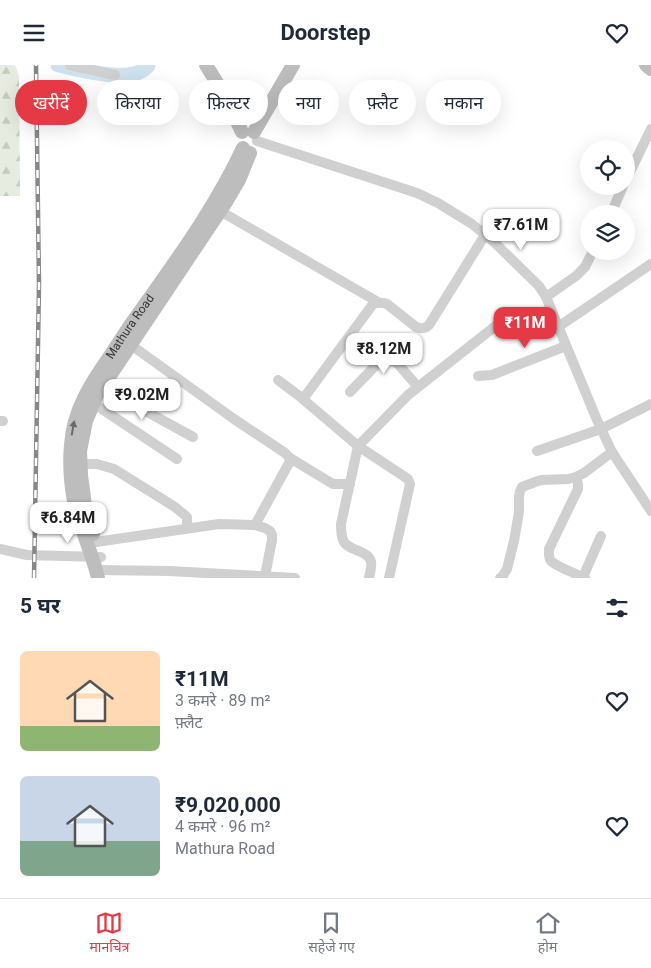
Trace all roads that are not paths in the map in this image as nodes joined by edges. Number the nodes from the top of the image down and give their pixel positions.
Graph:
1 (70, 65) edge
2 (206, 65) edge
3 (214, 65) edge
4 (293, 65) edge
5 (646, 65) edge
6 (651, 69) edge
7 (116, 75) dead end
8 (651, 129) edge
9 (249, 138) junction
10 (635, 162) edge
11 (220, 211) junction
12 (485, 235) junction
13 (588, 260) edge
14 (182, 261) junction
15 (651, 264) edge
16 (546, 297) junction
17 (378, 303) junction
18 (552, 311) junction
19 (558, 327) junction
20 (131, 345) junction
21 (566, 346) junction
22 (478, 376) dead end
23 (278, 380) dead end
24 (102, 387) junction
25 (418, 387) junction
26 (350, 392) dead end
27 (303, 399) junction
28 (93, 403) junction
29 (651, 404) edge
30 (601, 429) junction
31 (193, 437) dead end
32 (358, 447) junction
33 (536, 451) dead end
34 (612, 452) junction
35 (290, 458) junction
36 (177, 459) dead end
37 (81, 464) junction
38 (576, 477) junction
39 (350, 483) junction
40 (651, 511) edge
41 (255, 525) junction
42 (187, 528) junction
43 (601, 536) dead end
44 (96, 542) junction
45 (0, 549) edge
46 (100, 568) edge
47 (265, 576) junction
48 (584, 577) edge
49 (295, 578) edge
50 (370, 578) edge
51 (389, 578) edge
52 (502, 578) edge

1 - 7 street
2 - 9 main road
3 - 9 main road
4 - 9 main road, Mathura Road
5 - 6 main road
8 - 10 street
9 - 11 main road, Mathura Road
9 - 12 street
9 - 14 main road, Mathura Road
11 - 14 main road, Mathura Road
11 - 17 street
12 - 16 street
12 - 17 street
13 - 16 street
14 - 20 main road, Mathura Road
46 -> 14 main road, Mathura Road
15 - 19 street
16 - 18 street
17 - 27 street
18 - 19 street
18 - 25 street
19 - 21 street
20 - 24 main road, Mathura Road
20 - 35 street
21 - 22 street
21 - 30 street
23 - 27 street
24 - 28 main road, Mathura Road
24 - 31 street
25 - 26 street
25 - 32 street
27 - 32 street
28 - 36 street
28 - 37 main road, Mathura Road
29 - 30 street
30 - 33 street
30 - 34 street
32 - 39 street
32 - 51 street
34 - 38 street
34 - 40 street
35 - 39 street
35 - 41 street
37 - 42 street
37 - 44 main road, Mathura Road
38 - 48 street
38 - 52 street
39 - 50 street
41 - 42 street
41 - 47 street
42 - 44 street
43 - 48 street
44 - 46 main road, Mathura Road
45 - 46 street
46 - 47 street
47 - 49 street

